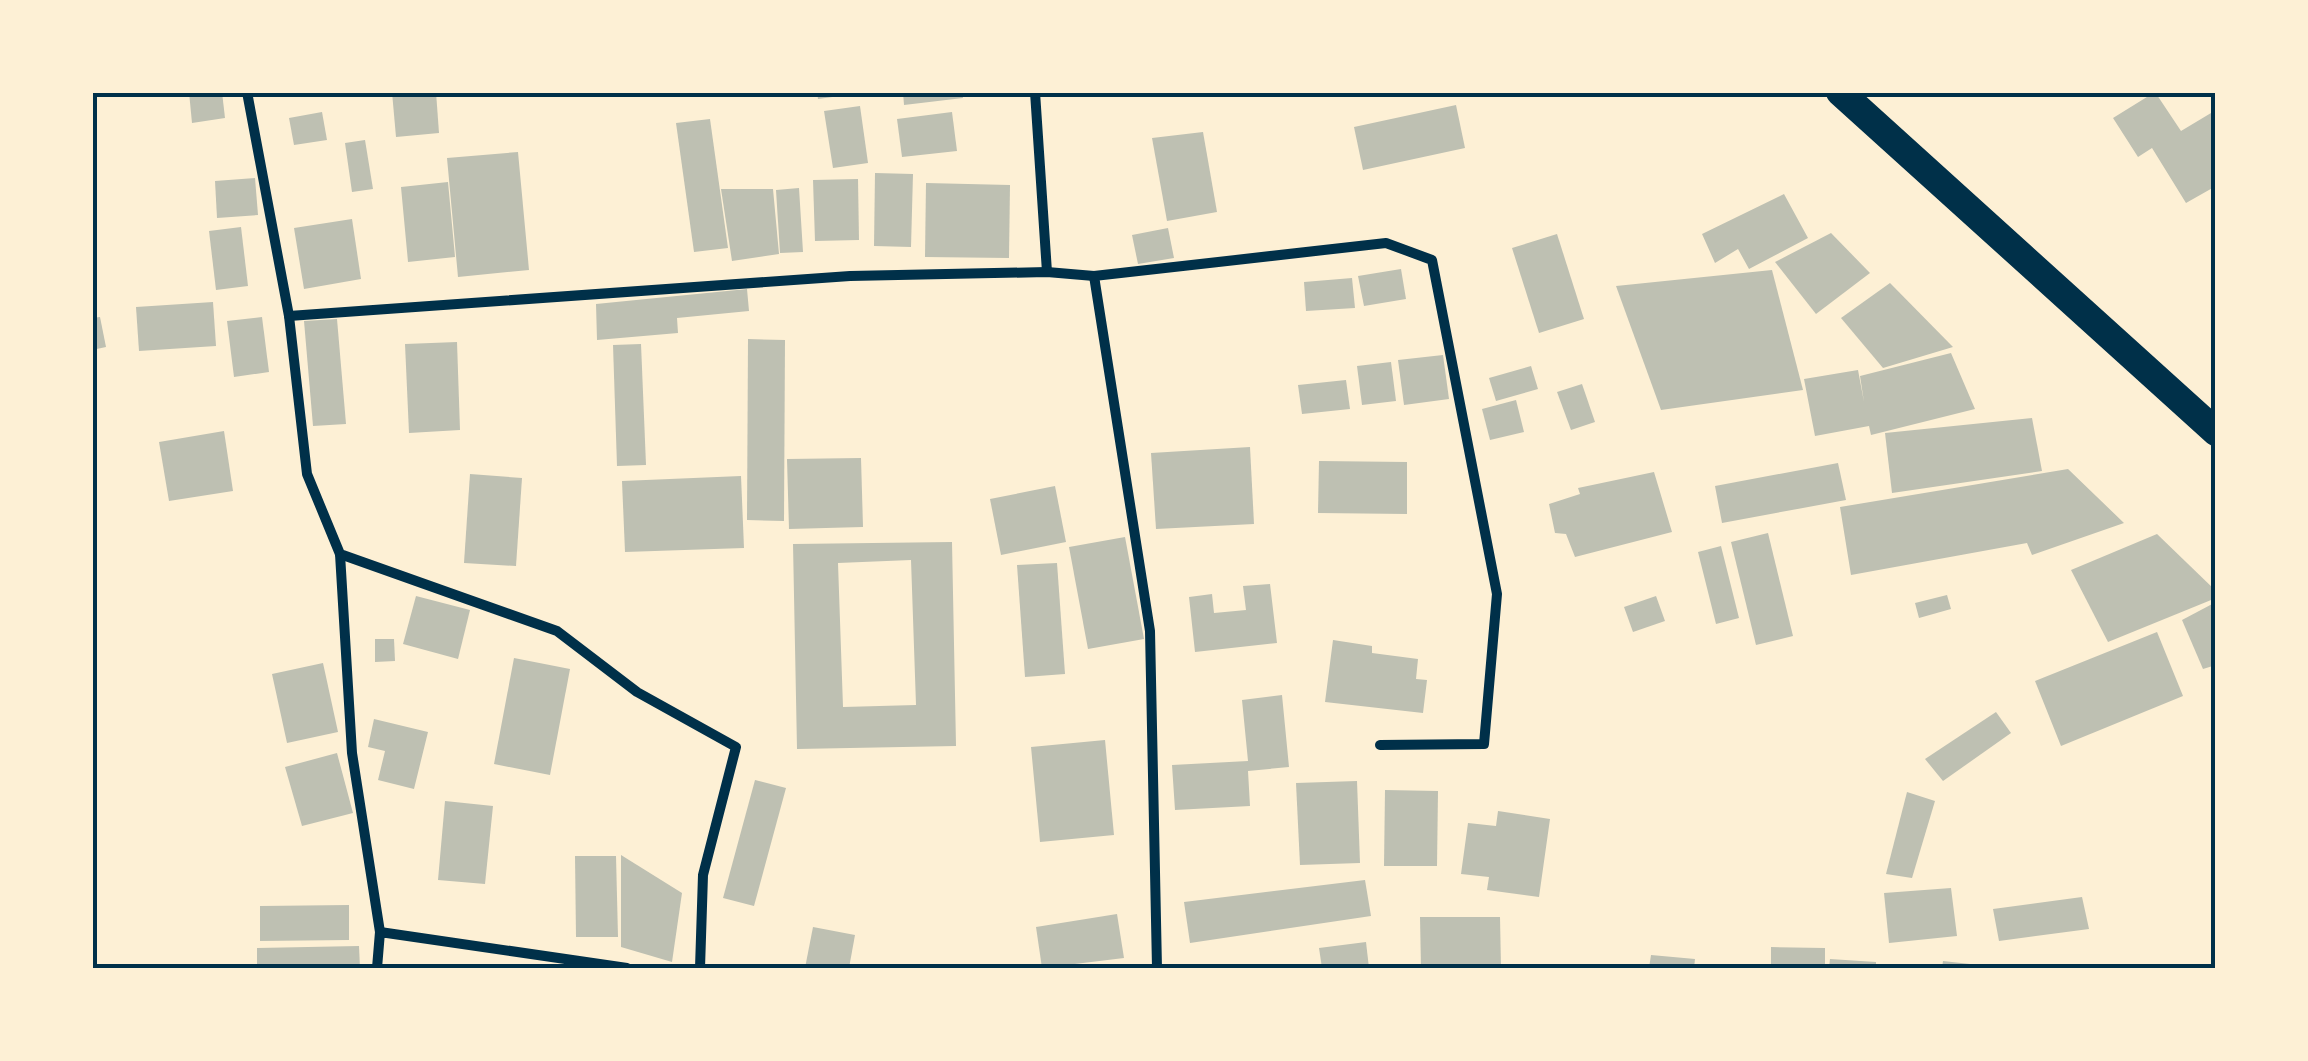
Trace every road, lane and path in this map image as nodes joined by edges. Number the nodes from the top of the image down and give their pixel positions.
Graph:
1 (247, 92) edge
2 (1035, 92) edge
3 (1853, 96) edge
4 (1047, 272) junction
5 (1094, 276) junction
6 (289, 316) junction
7 (2216, 432) edge
8 (340, 554) junction
9 (1380, 744) dead end
10 (380, 932) junction
11 (377, 968) edge
12 (627, 968) edge
13 (700, 968) edge
14 (1157, 968) edge

1 - 6 street
2 - 4 street
3 - 7 highway
4 - 5 street
4 - 6 street
5 - 9 street
5 - 14 street
6 - 8 street
8 - 10 street
8 - 13 street
10 - 11 street
10 - 12 street

